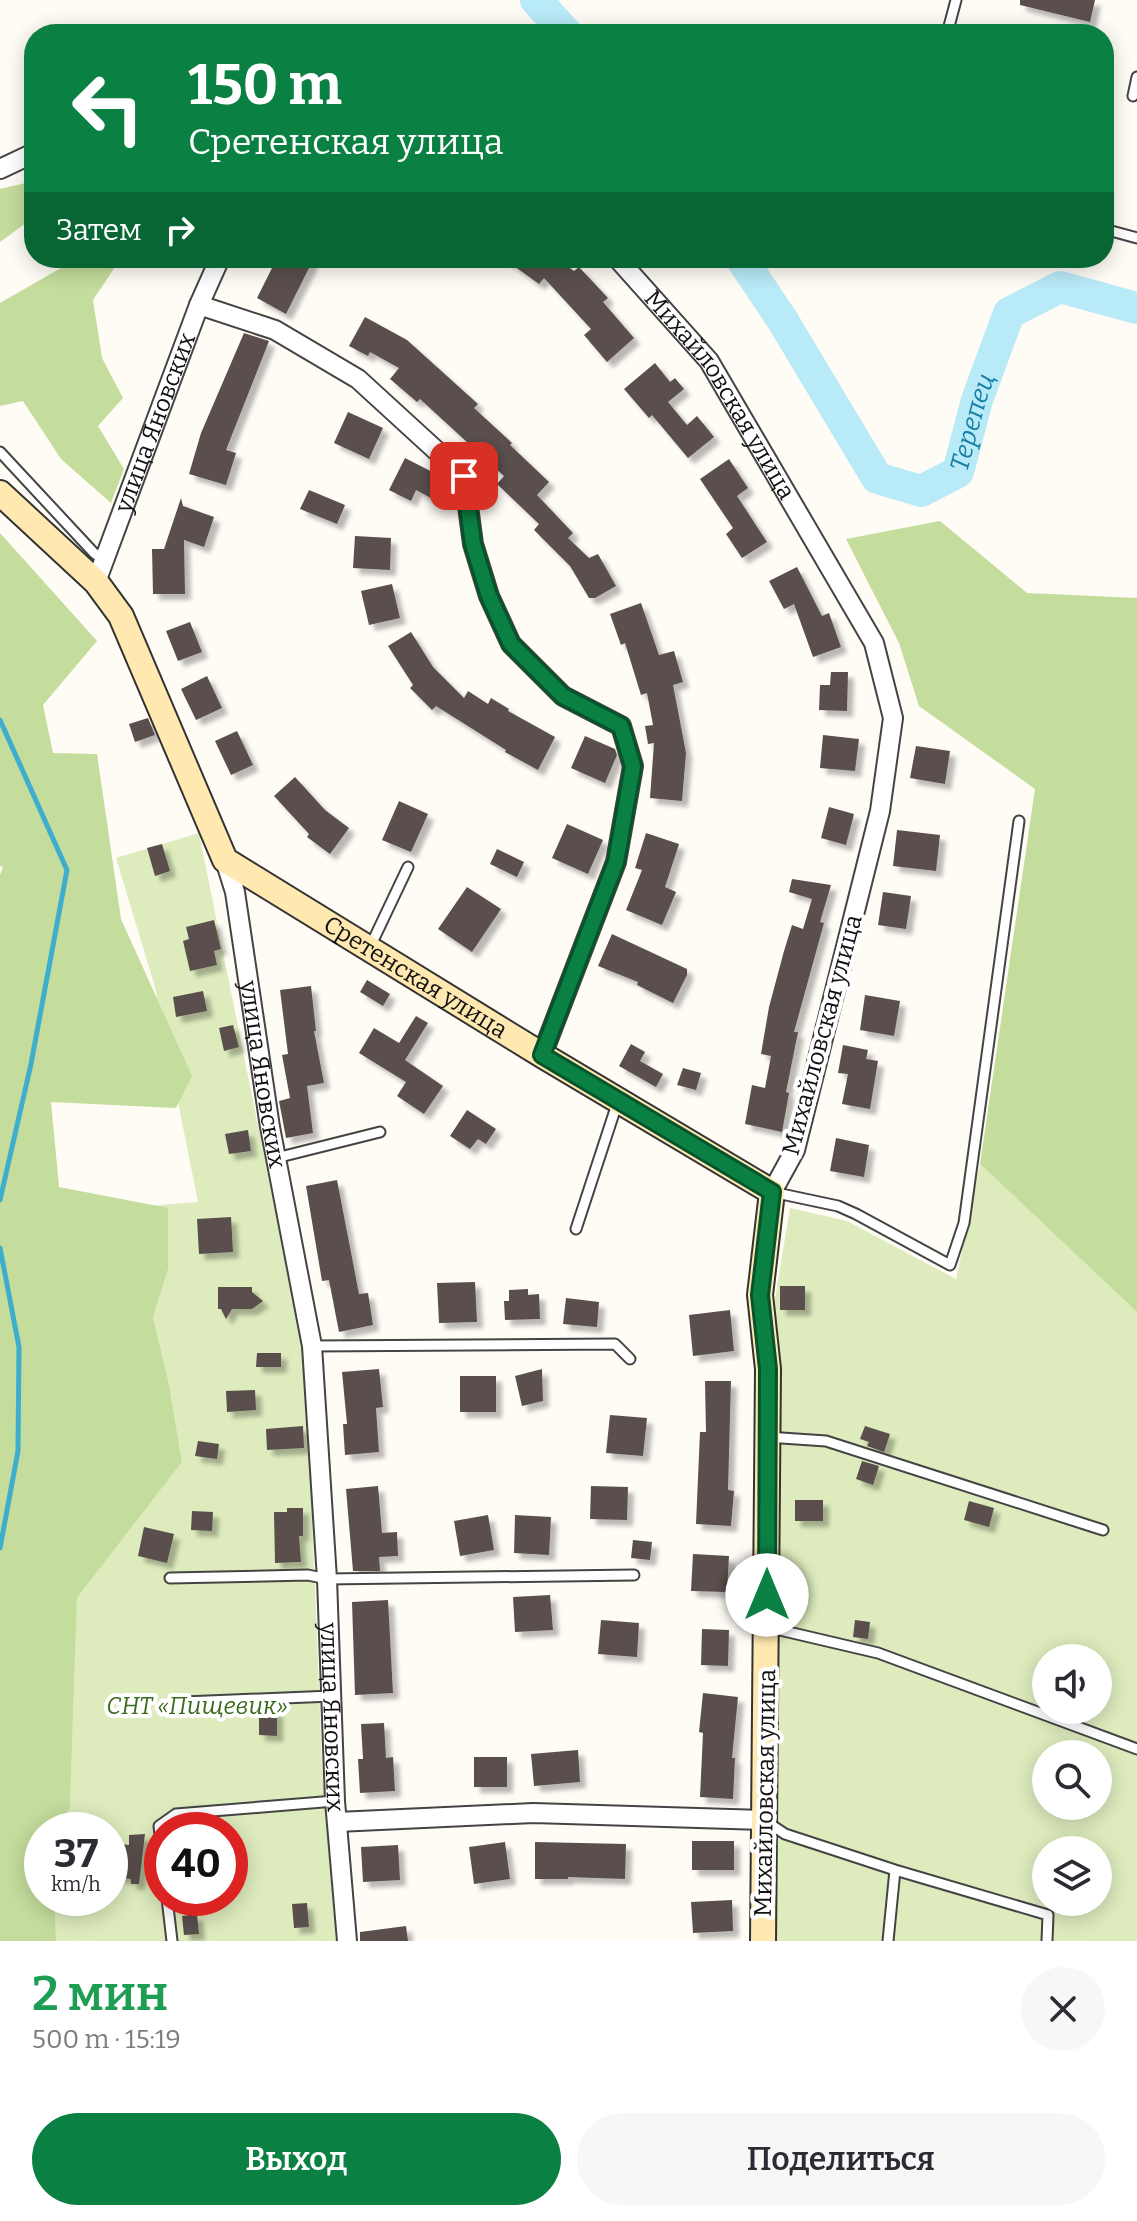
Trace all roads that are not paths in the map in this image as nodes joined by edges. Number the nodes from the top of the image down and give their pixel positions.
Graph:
1 (956, 0) edge
2 (950, 24) edge
3 (1137, 77) edge
4 (1133, 96) dead end
5 (24, 158) edge
6 (0, 169) edge
7 (1114, 232) edge
8 (1137, 238) edge
9 (216, 268) edge
10 (626, 268) edge
11 (199, 305) junction
12 (0, 452) edge
13 (0, 493) edge
14 (100, 571) junction
15 (1019, 821) dead end
16 (225, 860) junction
17 (408, 867) dead end
18 (369, 949) junction
19 (542, 1055) junction
20 (618, 1101) junction
21 (380, 1132) dead end
22 (276, 1158) junction
23 (772, 1192) junction
24 (576, 1229) dead end
25 (312, 1346) junction
26 (630, 1359) dead end
27 (767, 1437) junction
28 (1103, 1530) dead end
29 (634, 1575) dead end
30 (170, 1578) dead end
31 (327, 1579) junction
32 (767, 1627) junction
33 (332, 1696) junction
34 (184, 1702) dead end
35 (1137, 1749) edge
36 (335, 1801) junction
37 (200, 1812) edge
38 (764, 1820) junction
39 (337, 1822) junction
40 (895, 1870) junction
41 (169, 1916) edge
42 (172, 1941) edge
43 (347, 1941) edge
44 (763, 1941) edge
45 (888, 1941) edge
46 (1047, 1941) edge

1 - 2 lane
3 - 4 lane
5 - 6 street
7 - 8 lane
9 - 11 street, улица Яновских
10 - 23 street, Михайловская улица
11 - 14 street, улица Яновских
11 - 19 street
12 - 14 lane
13 - 14 street
14 - 16 street, улица Яновских
15 - 23 lane
16 - 18 street, Сретенская улица
16 - 22 street, улица Яновских
17 - 18 lane
18 - 19 street, Сретенская улица
19 - 20 street, Сретенская улица
20 - 23 street, Сретенская улица
20 - 24 lane
21 - 22 lane
22 - 25 street, улица Яновских
23 - 27 street, Михайловская улица
25 - 26 lane
25 - 31 street, улица Яновских
27 - 28 lane
27 - 32 street, Михайловская улица
29 - 31 lane
30 - 31 lane
31 - 33 street, улица Яновских
32 - 35 lane
32 - 38 street, Михайловская улица
33 - 34 lane
33 - 36 street, улица Яновских
36 - 37 lane
36 - 39 street, улица Яновских
38 - 39 street
38 - 40 lane
38 - 44 street, Михайловская улица
39 - 43 street, улица Яновских
40 - 45 lane
40 - 46 lane
41 - 42 lane

